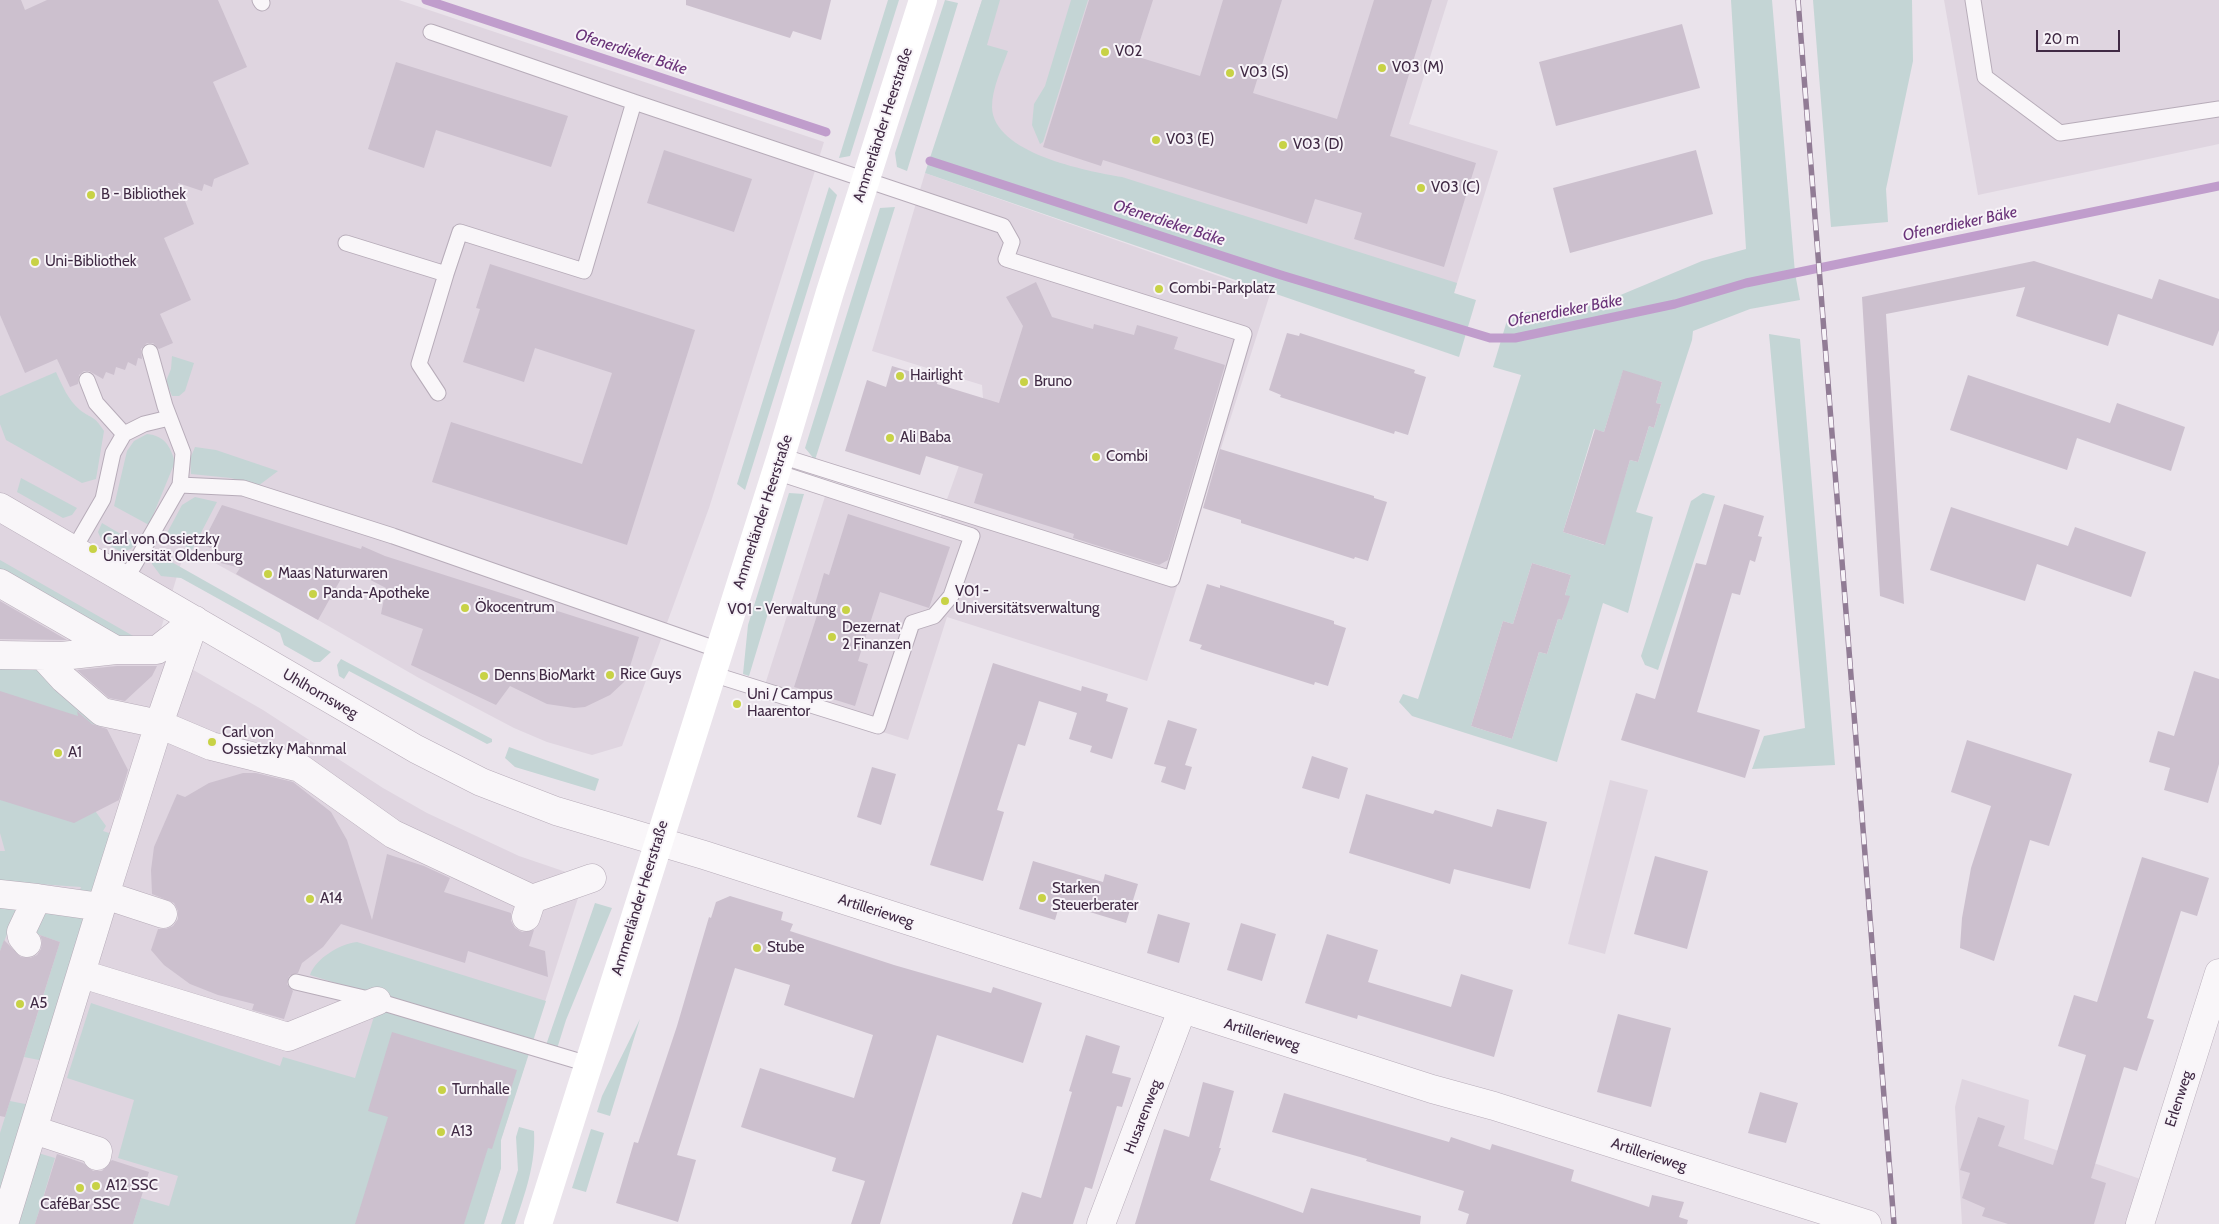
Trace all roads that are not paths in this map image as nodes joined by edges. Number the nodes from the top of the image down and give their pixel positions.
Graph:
1 (923, 0) edge
2 (1973, 0) edge
3 (431, 32) dead end
4 (634, 102) junction
5 (2219, 108) edge
6 (866, 180) junction
7 (346, 243) dead end
8 (446, 274) junction
9 (150, 352) dead end
10 (87, 380) dead end
11 (438, 393) dead end
12 (169, 418) junction
13 (124, 434) junction
14 (779, 464) junction
15 (180, 485) junction
16 (0, 507) edge
17 (74, 549) junction
18 (126, 580) junction
19 (0, 583) edge
20 (195, 620) junction
21 (116, 650) junction
22 (0, 655) edge
23 (42, 656) junction
24 (716, 662) junction
25 (159, 724) junction
26 (658, 842) junction
27 (592, 878) dead end
28 (0, 894) edge
29 (37, 898) junction
30 (103, 901) junction
31 (163, 914) dead end
32 (27, 943) dead end
33 (82, 974) junction
34 (2219, 974) edge
35 (296, 982) dead end
36 (377, 1001) junction
37 (1182, 1010) junction
38 (588, 1064) junction
39 (34, 1130) junction
40 (97, 1156) dead end
41 (4, 1224) edge
42 (538, 1224) edge
43 (1101, 1224) edge
44 (1867, 1224) edge
45 (2140, 1224) edge

1 - 6 street, Ammerländer Heerstraße
2 - 5 lane
3 - 4 lane
4 - 6 lane
4 - 8 lane
6 - 14 street, Ammerländer Heerstraße
6 - 14 lane
7 - 8 lane
8 - 11 lane
9 - 12 lane
10 - 13 lane
12 - 13 lane
12 - 15 lane
13 - 17 lane
14 - 24 street, Ammerländer Heerstraße
14 - 24 lane
15 - 18 lane
15 - 24 lane
16 - 17 street, Uhlhornsweg
17 - 18 street, Uhlhornsweg
18 - 20 street, Uhlhornsweg
19 - 21 street
20 - 21 street
20 - 25 street
20 - 26 street, Uhlhornsweg
21 - 23 street
22 - 23 street
23 - 25 street
24 - 26 street, Ammerländer Heerstraße
25 - 27 street
25 - 30 street
26 - 37 street, Artillerieweg
26 - 38 street, Ammerländer Heerstraße
28 - 29 street
29 - 30 street
29 - 32 street
30 - 31 street
30 - 33 street
33 - 36 street
33 - 39 street
34 - 45 street, Erlenweg
35 - 36 lane
36 - 38 lane
37 - 43 street, Husarenweg
37 - 44 street, Artillerieweg
38 - 42 street, Ammerländer Heerstraße
39 - 40 street
39 - 41 street

